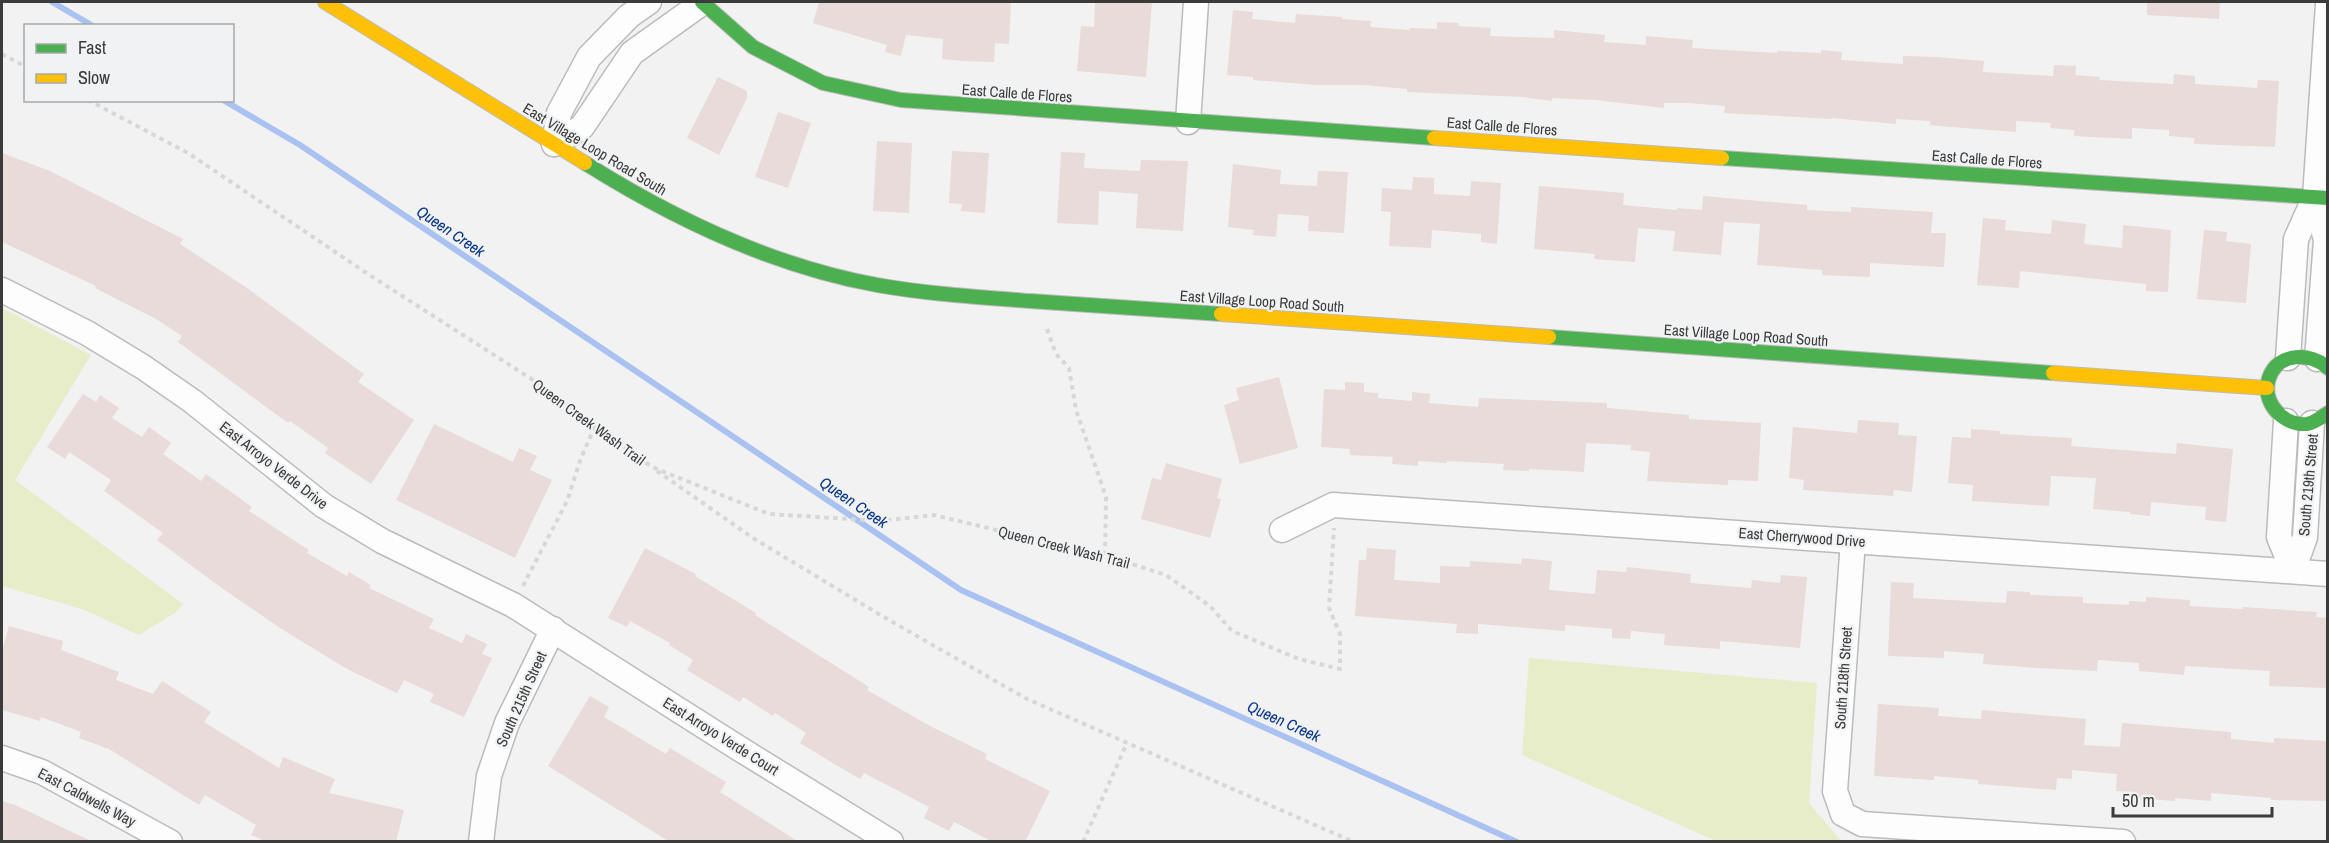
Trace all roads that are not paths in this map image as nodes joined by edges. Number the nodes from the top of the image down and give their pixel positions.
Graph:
1 (326, 2) edge
2 (649, 2) edge
3 (702, 2) edge
4 (1196, 2) edge
5 (2328, 4) edge
6 (1188, 122) junction
7 (554, 144) junction
8 (2321, 198) edge
9 (2, 290) edge
10 (2288, 358) junction
11 (2322, 364) edge
12 (2267, 388) junction
13 (2320, 418) edge
14 (2286, 421) junction
15 (1282, 530) dead end
16 (1853, 541) junction
17 (2293, 572) junction
18 (2328, 574) edge
19 (553, 629) junction
20 (2, 758) edge
21 (170, 842) edge
22 (481, 842) edge
23 (891, 842) edge
24 (2123, 842) edge

1 - 7 street, East Village Loop Road South
2 - 7 street
3 - 6 street, East Calle de Flores
3 - 7 street
4 - 6 street
5 - 8 street
6 - 8 street, East Calle de Flores
7 - 12 street, East Village Loop Road South
8 - 10 street
8 - 11 street
9 - 19 street, East Arroyo Verde Drive
10 - 11 street
10 - 12 street
12 - 14 street
13 - 14 street
13 - 17 street, South 219th Street
14 - 17 street, South 219th Street
15 - 16 street, East Cherrywood Drive
16 - 17 street, East Cherrywood Drive
16 - 24 street, South 218th Street
17 - 18 street, East Cherrywood Drive
19 - 22 street, South 215th Street
19 - 23 street, East Arroyo Verde Court
20 - 21 street, East Caldwells Way

